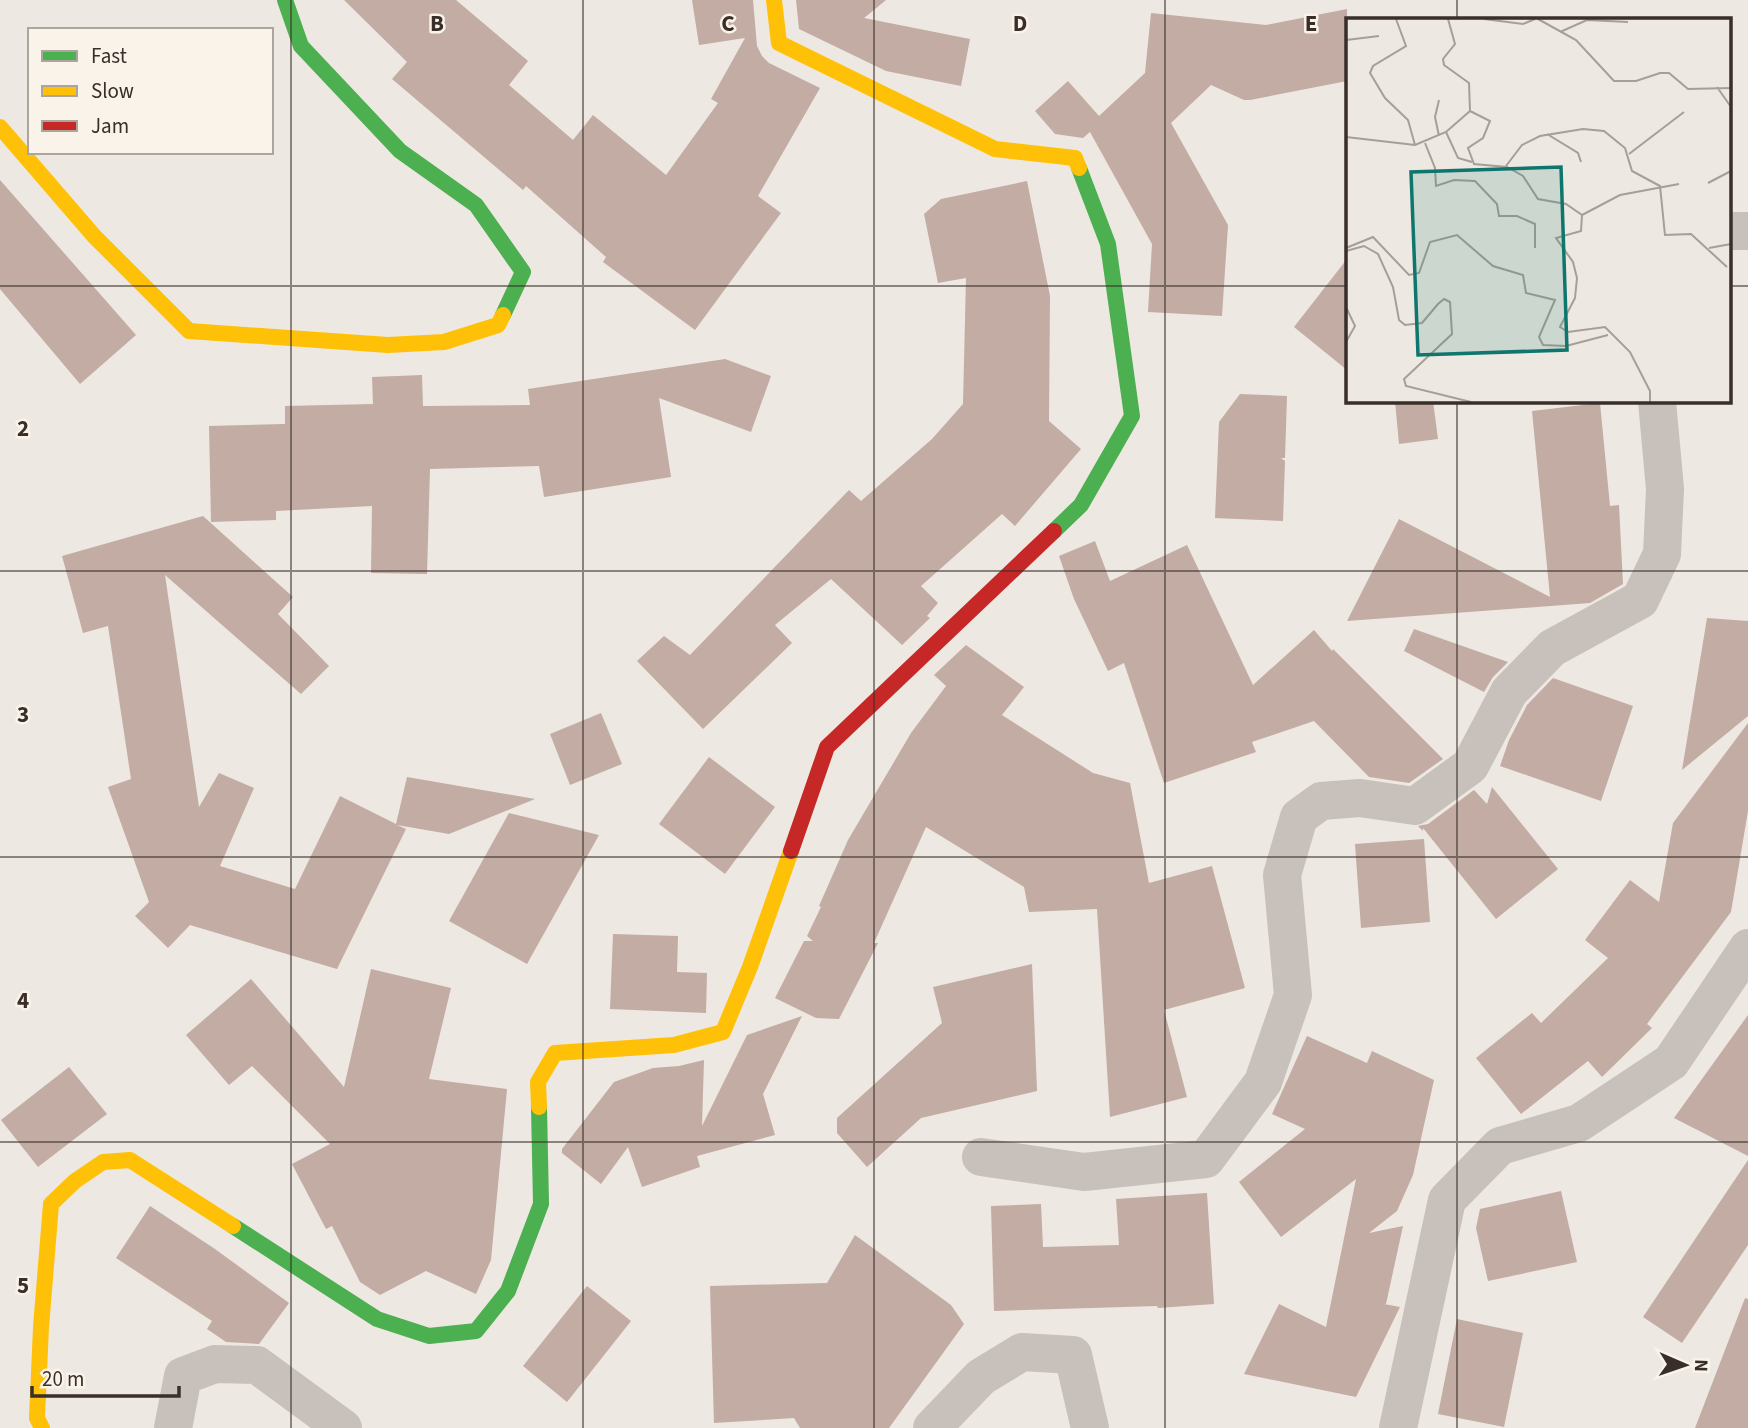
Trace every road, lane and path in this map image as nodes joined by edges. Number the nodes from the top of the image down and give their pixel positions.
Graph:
1 (285, 0) edge
2 (774, 0) edge
3 (0, 127) edge
4 (1730, 231) edge
5 (1748, 231) edge
6 (1657, 402) edge
7 (1748, 948) edge
8 (981, 1157) dead end
9 (42, 1428) edge
10 (173, 1428) edge
11 (343, 1428) edge
12 (932, 1428) edge
13 (1090, 1428) edge
14 (1398, 1428) edge

1 - 3 street
2 - 9 street
4 - 5 street
6 - 8 street
7 - 14 street
10 - 11 street
12 - 13 street

